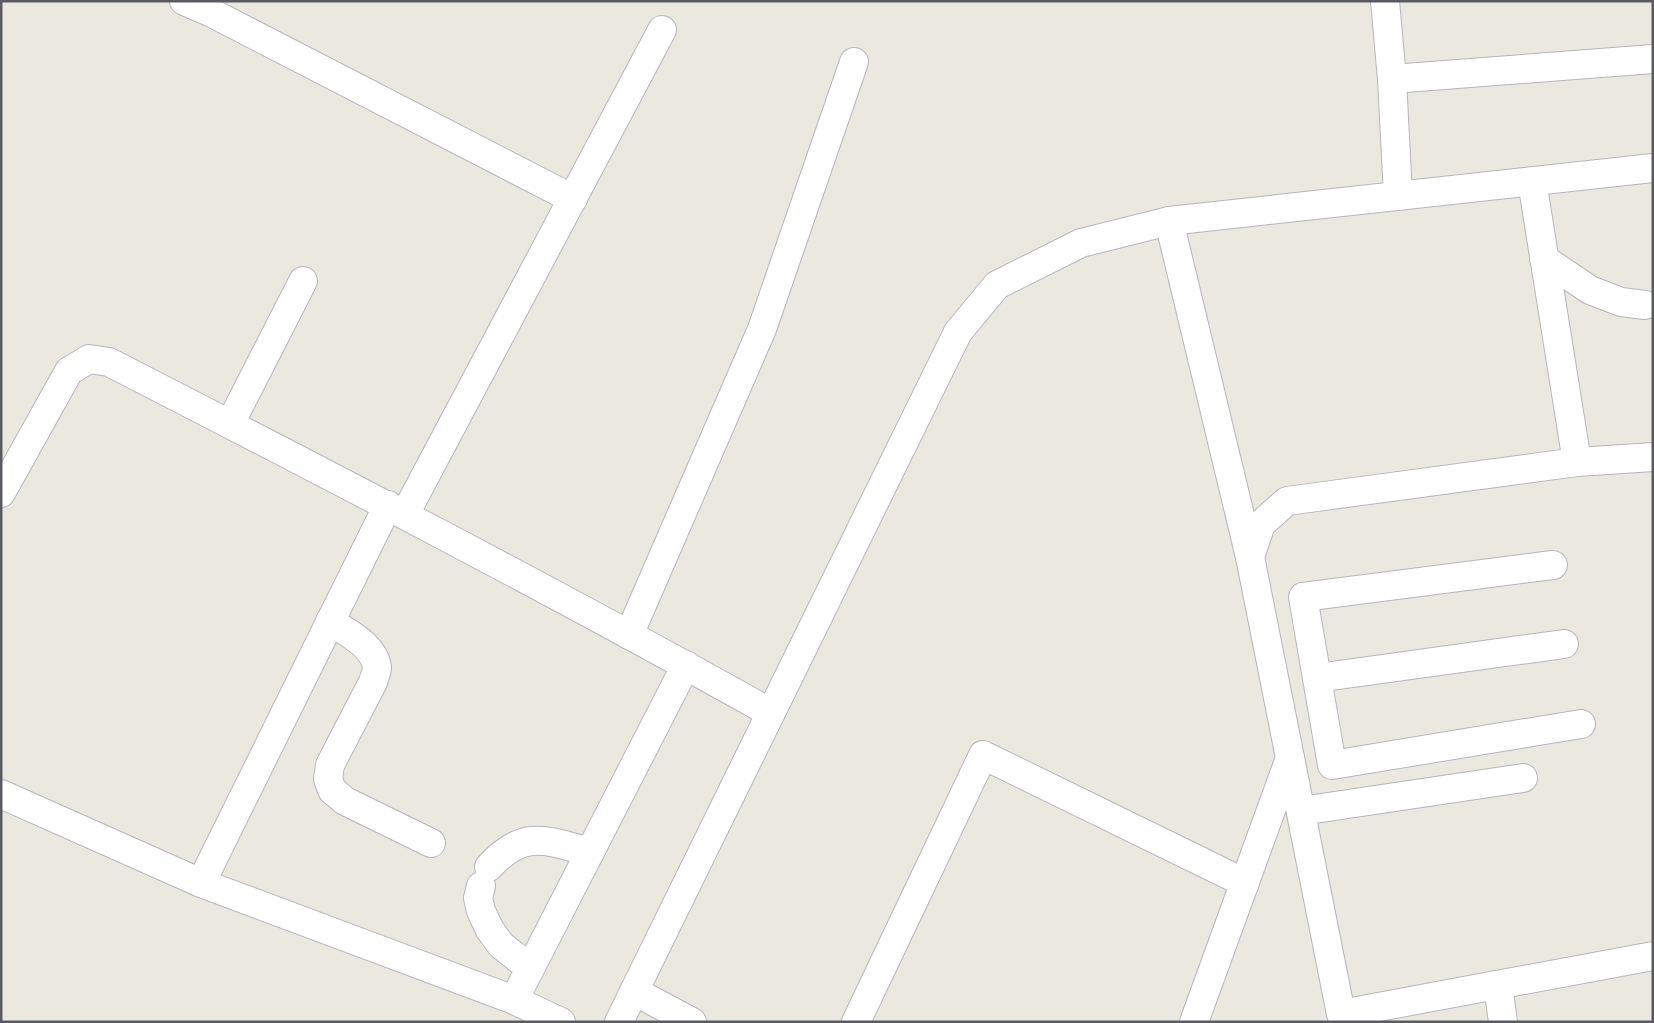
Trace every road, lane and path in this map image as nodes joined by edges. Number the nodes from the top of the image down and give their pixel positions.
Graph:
1 (184, 1) edge
2 (1385, 1) edge
3 (662, 30) dead end
4 (1653, 59) edge
5 (854, 62) dead end
6 (1392, 79) junction
7 (1653, 168) edge
8 (1532, 181) junction
9 (1398, 196) junction
10 (573, 199) junction
11 (1169, 221) junction
12 (1544, 259) junction
13 (303, 281) dead end
14 (1645, 305) dead end
15 (230, 424) junction
16 (1653, 457) edge
17 (1577, 462) junction
18 (1, 493) edge
19 (396, 509) junction
20 (1250, 557) junction
21 (1553, 566) dead end
22 (330, 620) junction
23 (629, 635) junction
24 (1564, 644) dead end
25 (686, 665) junction
26 (1317, 678) junction
27 (771, 713) junction
28 (1581, 724) dead end
29 (1290, 758) junction
30 (1523, 778) dead end
31 (1, 794) edge
32 (1301, 811) junction
33 (431, 843) dead end
34 (590, 852) junction
35 (201, 883) junction
36 (1245, 883) junction
37 (1653, 956) edge
38 (530, 968) junction
39 (1498, 985) junction
40 (634, 991) junction
41 (514, 1000) junction
42 (561, 1022) edge
43 (618, 1022) edge
44 (692, 1022) edge
45 (856, 1022) edge
46 (1194, 1022) edge
47 (1503, 1022) edge

1 - 10 street
2 - 6 street
3 - 10 street
4 - 6 street
5 - 23 street
6 - 9 street
7 - 8 street
8 - 9 street
8 - 12 street
9 - 11 street
10 - 19 street
11 - 20 street
11 - 27 street
12 - 14 street
12 - 17 street
13 - 15 street
15 - 18 street
15 - 19 street
16 - 17 street
17 - 20 street
19 - 22 street
19 - 23 street
20 - 29 street
21 - 26 street
22 - 33 street
22 - 35 street
23 - 25 street
24 - 26 street
25 - 27 street
25 - 34 street
26 - 28 street
27 - 40 street
29 - 32 street
29 - 36 street
30 - 32 street
31 - 35 street
32 - 39 street
34 - 38 street
34 - 38 street
35 - 41 street
36 - 45 street
36 - 46 street
37 - 39 street
38 - 41 street
39 - 47 street
40 - 43 street
40 - 44 street
41 - 42 street

